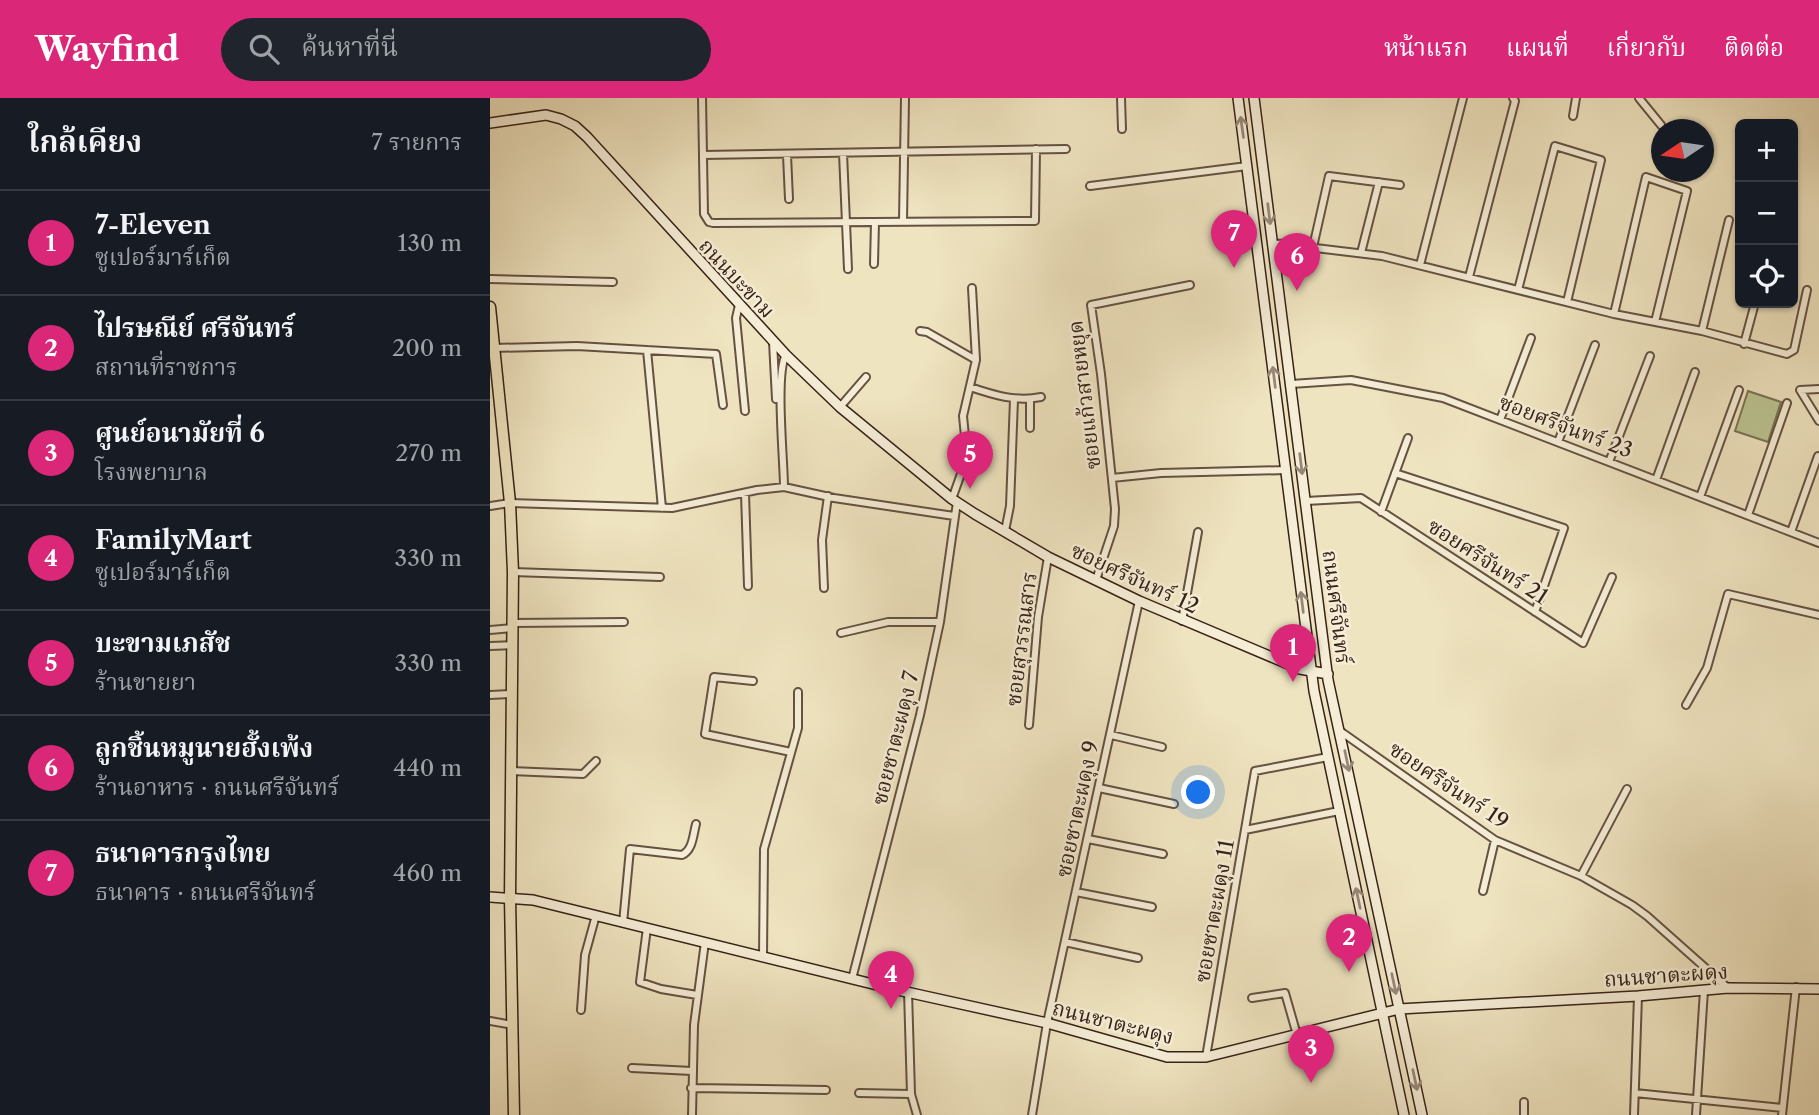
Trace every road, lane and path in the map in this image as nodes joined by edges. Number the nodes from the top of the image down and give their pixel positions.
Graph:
1 (702, 98) edge
2 (905, 98) edge
3 (1121, 98) edge
4 (1238, 98) edge
5 (1254, 98) edge
6 (1463, 98) edge
7 (1513, 98) edge
8 (1576, 98) edge
9 (1639, 98) edge
10 (1573, 117) dead end
11 (1656, 119) edge
12 (490, 123) edge
13 (1122, 130) dead end
14 (1036, 149) junction
15 (1066, 149) dead end
16 (904, 152) junction
17 (844, 153) junction
18 (703, 155) junction
19 (787, 155) junction
20 (1247, 166) junction
21 (1379, 182) junction
22 (1400, 185) dead end
23 (1090, 186) dead end
24 (789, 199) dead end
25 (1729, 220) dead end
26 (903, 221) junction
27 (846, 222) junction
28 (875, 222) junction
29 (1274, 247) junction
30 (1310, 247) junction
31 (1361, 253) junction
32 (874, 264) dead end
33 (1420, 265) junction
34 (848, 270) dead end
35 (1469, 277) junction
36 (490, 279) edge
37 (613, 282) dead end
38 (1190, 285) dead end
39 (972, 288) dead end
40 (1518, 290) junction
41 (1807, 290) dead end
42 (1567, 302) junction
43 (739, 305) junction
44 (490, 307) edge
45 (1754, 308) edge
46 (1614, 314) junction
47 (1655, 322) junction
48 (920, 331) dead end
49 (1702, 331) junction
50 (1531, 338) dead end
51 (773, 342) junction
52 (1744, 344) junction
53 (1595, 345) dead end
54 (494, 348) junction
55 (648, 350) junction
56 (786, 355) junction
57 (1650, 356) dead end
58 (976, 360) junction
59 (1695, 372) dead end
60 (866, 377) dead end
61 (1291, 384) junction
62 (970, 387) junction
63 (1819, 388) edge
64 (1739, 390) dead end
65 (1041, 397) dead end
66 (776, 399) dead end
67 (1014, 399) junction
68 (1030, 399) junction
69 (1787, 403) dead end
70 (723, 405) dead end
71 (840, 407) junction
72 (745, 411) dead end
73 (1500, 420) junction
74 (1819, 421) edge
75 (1030, 428) dead end
76 (1408, 438) dead end
77 (1558, 442) junction
78 (1818, 456) edge
79 (1609, 462) junction
80 (1286, 470) junction
81 (1395, 473) junction
82 (1112, 478) junction
83 (1656, 480) junction
84 (785, 487) junction
85 (745, 493) junction
86 (828, 496) junction
87 (1700, 497) junction
88 (955, 500) junction
89 (1306, 500) junction
90 (510, 503) junction
91 (490, 506) edge
92 (662, 508) junction
93 (1381, 512) junction
94 (1748, 515) junction
95 (954, 516) junction
96 (1004, 531) junction
97 (1198, 532) dead end
98 (1791, 532) junction
99 (1819, 543) edge
100 (1048, 557) junction
101 (513, 572) junction
102 (660, 577) dead end
103 (1612, 578) dead end
104 (1097, 580) junction
105 (748, 586) dead end
106 (824, 588) dead end
107 (1139, 601) junction
108 (1535, 612) junction
109 (1819, 615) edge
110 (624, 621) dead end
111 (1182, 621) junction
112 (940, 622) junction
113 (513, 625) junction
114 (490, 630) edge
115 (841, 633) dead end
116 (513, 645) junction
117 (490, 646) edge
118 (1311, 672) junction
119 (1328, 674) junction
120 (753, 681) dead end
121 (798, 692) dead end
122 (512, 694) junction
123 (490, 695) edge
124 (1686, 705) dead end
125 (1029, 725) dead end
126 (1340, 731) junction
127 (1111, 735) junction
128 (1162, 747) dead end
129 (791, 752) junction
130 (1328, 757) junction
131 (596, 761) dead end
132 (512, 771) junction
133 (1099, 788) junction
134 (1627, 789) dead end
135 (1174, 804) dead end
136 (1339, 811) junction
137 (696, 824) dead end
138 (1245, 830) junction
139 (1088, 839) junction
140 (1495, 840) junction
141 (1163, 854) dead end
142 (1581, 876) junction
143 (1483, 891) dead end
144 (1076, 892) junction
145 (490, 897) edge
146 (510, 898) junction
147 (1152, 907) dead end
148 (596, 915) junction
149 (623, 923) junction
150 (647, 929) junction
151 (705, 942) junction
152 (1065, 942) junction
153 (763, 956) junction
154 (1138, 958) dead end
155 (852, 979) junction
156 (1796, 987) junction
157 (1728, 988) junction
158 (1704, 989) junction
159 (1819, 989) edge
160 (908, 991) junction
161 (697, 995) junction
162 (1637, 996) junction
163 (1252, 998) dead end
164 (1399, 1009) junction
165 (581, 1010) dead end
166 (1382, 1013) junction
167 (490, 1021) edge
168 (1047, 1023) junction
169 (513, 1025) junction
170 (1297, 1035) junction
171 (1206, 1057) junction
172 (632, 1068) dead end
173 (692, 1071) junction
174 (691, 1088) junction
175 (826, 1090) dead end
176 (859, 1093) dead end
177 (1635, 1093) junction
178 (911, 1094) junction
179 (1697, 1099) junction
180 (1524, 1102) dead end
181 (1419, 1103) junction
182 (1404, 1111) edge
183 (1782, 1111) edge
184 (514, 1115) edge
185 (692, 1115) edge
186 (917, 1115) edge
187 (1032, 1115) edge
188 (1422, 1115) edge
189 (1524, 1115) edge
190 (1634, 1115) edge
191 (1696, 1115) edge

1 - 18 street
2 - 16 street
3 - 13 street
20 -> 4 street, ถนนศรีจันทร์
5 -> 29 street, ถนนศรีจันทร์
6 - 33 street
7 - 35 street
8 - 10 street
9 - 11 street
12 - 43 street, ถนนบะขาม
14 - 15 street
14 - 16 street
14 - 26 street
16 - 17 street
16 - 26 street
17 - 19 street
17 - 27 street
18 - 19 street
18 - 27 street
19 - 24 street
20 - 23 street
80 -> 20 street, ถนนศรีจันทร์
21 - 22 street
21 - 30 street
21 - 31 street
25 - 49 street
26 - 28 street
27 - 28 street
27 - 34 street
28 - 32 street
29 - 30 street
29 - 61 street, ถนนศรีจันทร์
30 - 31 street
31 - 33 street
33 - 35 street
35 - 40 street
36 - 37 street
38 - 82 street, ซอยแก้วสายหยุด
39 - 58 street, ซอยชาตะผดุง 7
40 - 42 street
40 - 42 street
41 - 52 street
42 - 46 street
43 - 51 street, ถนนบะขาม
43 - 72 street
44 - 54 main road
45 - 52 street
46 - 47 street
46 - 47 street
47 - 49 street
48 - 58 street
49 - 52 street
50 - 73 street
51 - 56 street, ถนนบะขาม
51 - 66 street
53 - 77 street
54 - 55 street
54 - 90 main road
55 - 70 street
55 - 92 street
56 - 71 street, ถนนบะขาม
56 - 84 street
57 - 79 street
58 - 62 street, ซอยชาตะผดุง 7
59 - 83 street
60 - 71 street
61 - 73 street, ซอยศรีจันทร์ 23
61 -> 89 street, ถนนศรีจันทร์
62 - 67 street
62 - 88 street, ซอยชาตะผดุง 7
63 - 74 street
64 - 87 street
65 - 68 street
67 - 68 street
67 - 96 street
68 - 75 street
69 - 94 street
71 - 88 street, ถนนบะขาม
73 - 77 street, ซอยศรีจันทร์ 23
76 - 81 street
77 - 79 street, ซอยศรีจันทร์ 23
78 - 98 street
79 - 83 street, ซอยศรีจันทร์ 23
80 - 82 street
118 -> 80 street, ถนนศรีจันทร์
81 - 93 street
81 - 108 street
82 - 104 street, ซอยแก้วสายหยุด
83 - 87 street, ซอยศรีจันทร์ 23
84 - 85 street
84 - 86 street
85 - 92 street
85 - 105 street
86 - 95 street
86 - 106 street
87 - 94 street, ซอยศรีจันทร์ 23
88 - 95 street, ซอยชาตะผดุง 7
88 - 96 street, ซอยศรีจันทร์ 12
89 - 93 street, ซอยศรีจันทร์ 21
89 - 119 street, ถนนศรีจันทร์
90 - 91 street
90 - 92 street
90 - 101 main road
93 - 108 street, ซอยศรีจันทร์ 21
94 - 98 street, ซอยศรีจันทร์ 23
95 - 112 street, ซอยชาตะผดุง 7
96 - 100 street, ซอยศรีจันทร์ 12
97 - 111 street
98 - 99 street, ซอยศรีจันทร์ 23
100 - 104 street, ซอยศรีจันทร์ 12
100 - 125 street, ซอยสุวรรณสาร
101 - 102 street
101 - 113 main road
103 - 108 street, ซอยศรีจันทร์ 21
104 - 107 street, ซอยศรีจันทร์ 12
107 - 111 street, ซอยศรีจันทร์ 12
107 - 127 street, ซอยชาตะผดุง 9
109 - 124 street
110 - 113 street
111 - 118 street, ซอยศรีจันทร์ 12
112 - 115 street
112 - 155 street, ซอยชาตะผดุง 7
113 - 114 street
113 - 116 main road
116 - 117 street
116 - 122 main road
118 - 119 street, ซอยศรีจันทร์ 12
118 - 130 street, ถนนศรีจันทร์
119 - 126 street, ถนนศรีจันทร์
120 - 129 street
121 - 129 street
122 - 123 street
122 - 132 main road
126 - 140 street, ซอยศรีจันทร์ 19
126 -> 164 street, ถนนศรีจันทร์
127 - 128 street
127 - 133 street, ซอยชาตะผดุง 9
129 - 153 street
130 - 136 street, ถนนศรีจันทร์
130 - 138 street, ซอยชาตะผดุง 11
131 - 132 street
132 - 146 main road
133 - 135 street
133 - 139 street, ซอยชาตะผดุง 9
134 - 142 street
136 - 138 street
166 -> 136 street, ถนนศรีจันทร์
137 - 149 street
138 - 171 street, ซอยชาตะผดุง 11
139 - 141 street
139 - 144 street, ซอยชาตะผดุง 9
140 - 142 street, ซอยศรีจันทร์ 19
140 - 143 street
142 - 157 street, ซอยศรีจันทร์ 19
144 - 147 street
144 - 152 street, ซอยชาตะผดุง 9
145 - 146 street, ถนนชาตะผดุง
146 - 148 street, ถนนชาตะผดุง
146 - 169 main road
148 - 149 street, ถนนชาตะผดุง
148 - 165 street
149 - 150 street, ถนนชาตะผดุง
150 - 151 street, ถนนชาตะผดุง
150 - 161 street
151 - 153 street, ถนนชาตะผดุง
151 - 161 street
152 - 154 street
152 - 168 street, ซอยชาตะผดุง 9
153 - 155 street, ถนนชาตะผดุง
155 - 160 street, ถนนชาตะผดุง
156 - 157 street, ถนนชาตะผดุง
156 - 159 street, ถนนชาตะผดุง
156 - 183 street
157 - 158 street, ถนนชาตะผดุง
158 - 162 street, ถนนชาตะผดุง
158 - 179 street
160 - 168 street, ถนนชาตะผดุง
160 - 178 street
161 - 173 street
162 - 164 street, ถนนชาตะผดุง
162 - 177 street
163 - 170 street
164 - 166 street, ถนนชาตะผดุง
164 -> 181 street, ถนนศรีจันทร์
166 - 170 street, ถนนชาตะผดุง
166 - 182 street, ถนนศรีจันทร์
167 - 169 street
168 - 171 street, ถนนชาตะผดุง
168 - 187 street, ซอยชาตะผดุง 9
169 - 184 main road
170 - 171 street, ถนนชาตะผดุง
172 - 173 street
173 - 174 street
174 - 175 street
174 - 185 street
176 - 178 street
177 - 179 street
177 - 190 street
178 - 186 street
179 - 183 street
179 - 191 street
180 - 189 street
181 - 182 street
181 - 188 street, ถนนศรีจันทร์

